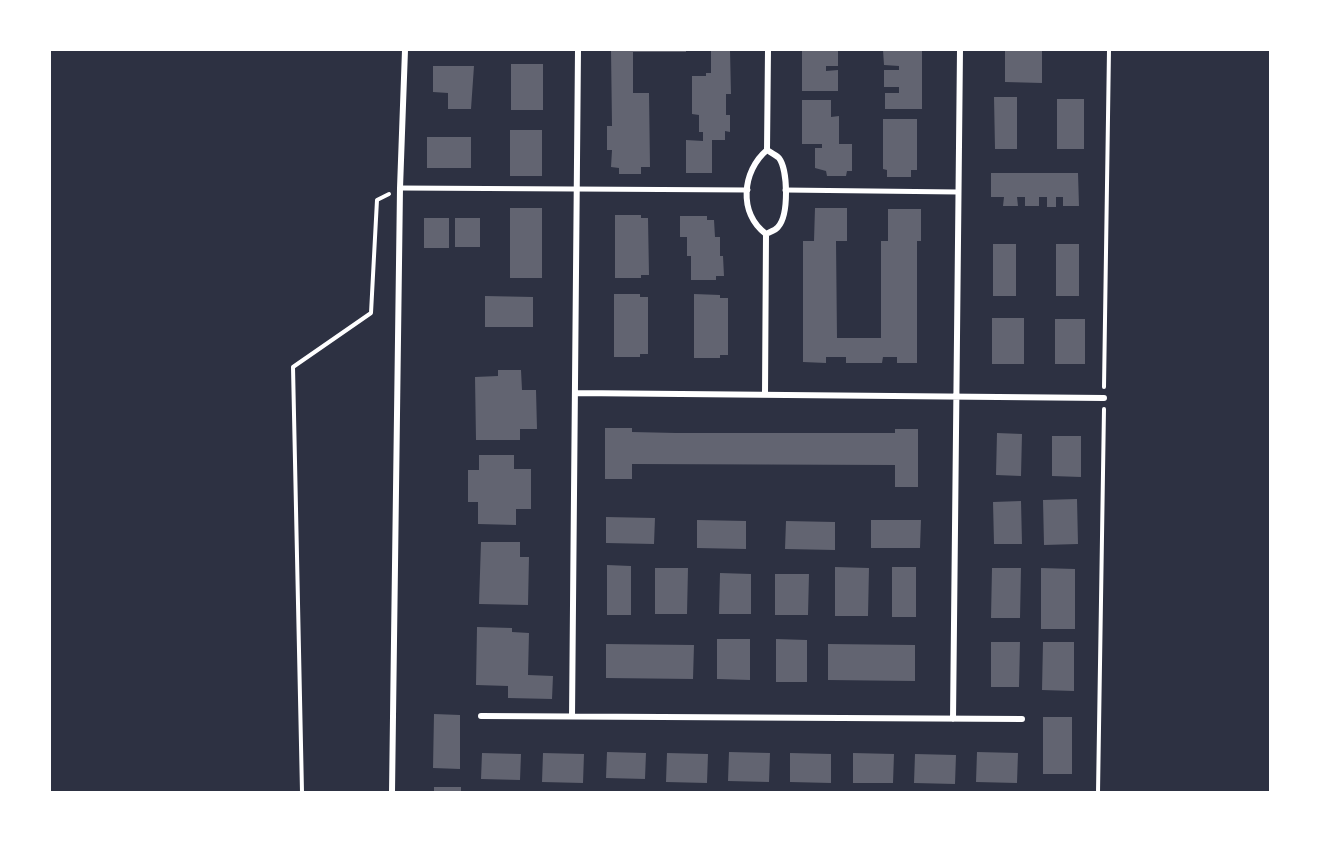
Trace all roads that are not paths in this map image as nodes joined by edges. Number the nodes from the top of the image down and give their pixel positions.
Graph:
1 (405, 50) edge
2 (578, 50) edge
3 (768, 50) edge
4 (960, 50) edge
5 (767, 150) junction
6 (400, 188) junction
7 (576, 188) junction
8 (748, 190) junction
9 (785, 190) junction
10 (958, 192) junction
11 (766, 234) junction
12 (575, 393) junction
13 (765, 395) junction
14 (956, 396) junction
15 (1104, 398) road end
16 (481, 716) dead end
17 (572, 716) junction
18 (953, 719) junction
19 (1022, 719) dead end
20 (392, 792) edge

1 - 6 street
2 - 7 street
3 - 5 street
4 - 10 street
5 - 8 street
5 - 9 street
6 - 7 street
6 - 20 street
7 - 8 street
7 - 12 street
8 - 11 street
9 - 10 street
9 - 11 street
10 - 14 street
11 - 13 street
12 - 13 street
12 - 17 street
13 - 14 street
14 - 15 street
14 - 18 street
16 - 17 street
17 - 18 street
18 - 19 street

